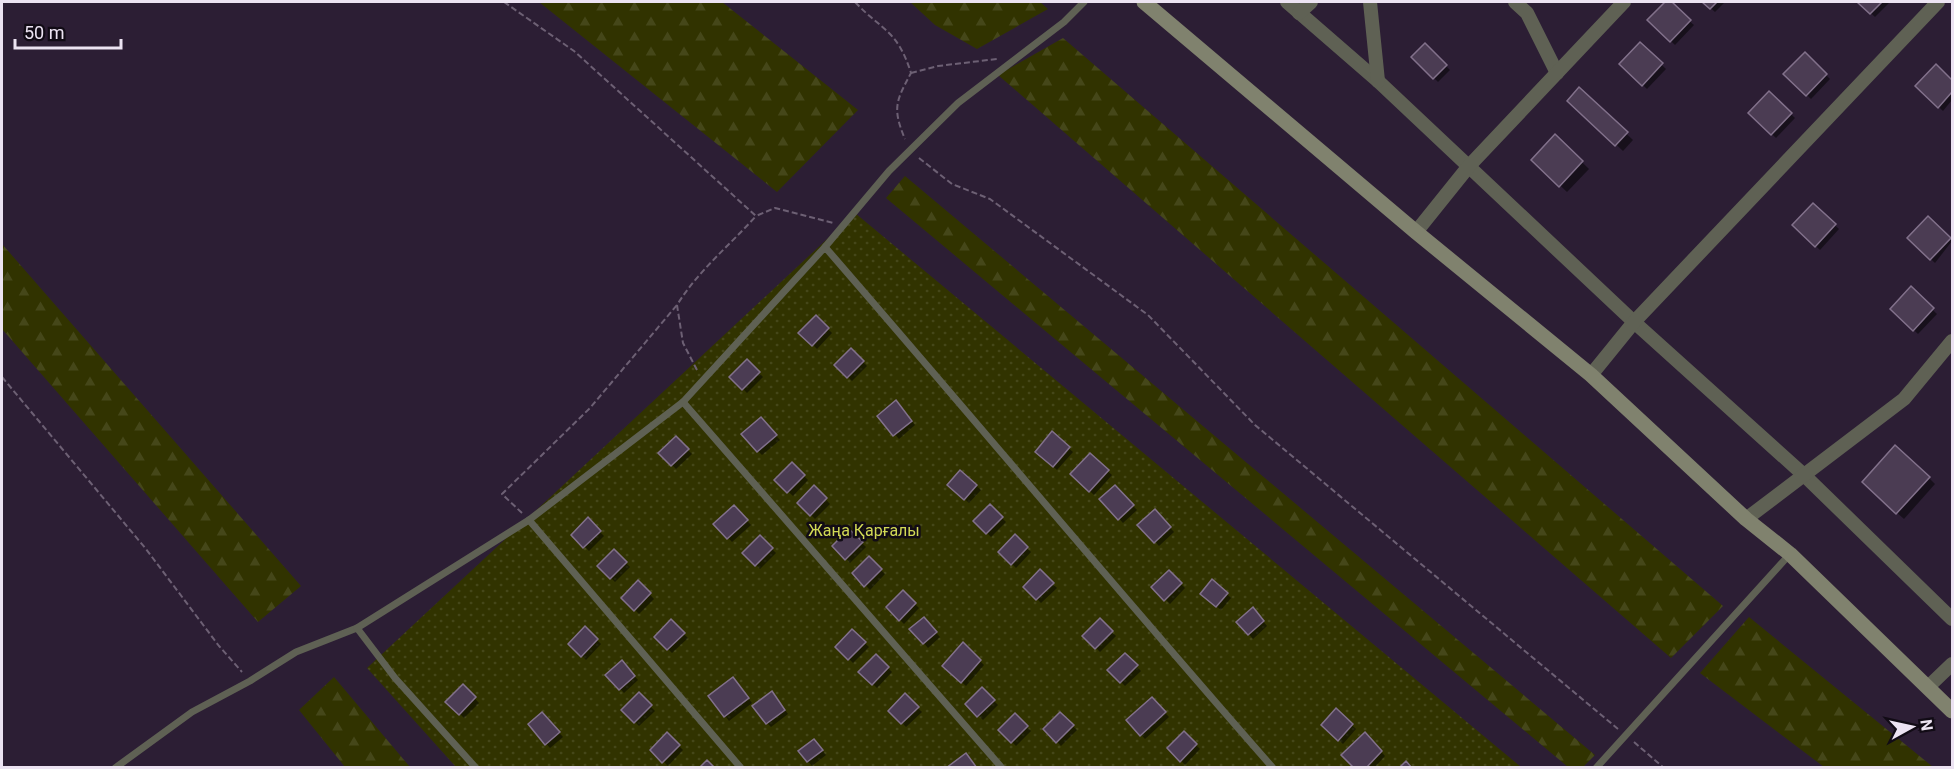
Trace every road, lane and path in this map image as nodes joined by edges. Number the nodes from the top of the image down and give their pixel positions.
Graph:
1 (504, 2) edge
2 (855, 2) edge
3 (1084, 2) edge
4 (1144, 2) edge
5 (1287, 2) edge
6 (1311, 2) edge
7 (1370, 2) edge
8 (1515, 2) edge
9 (1624, 2) edge
10 (1938, 2) edge
11 (1299, 14) junction
12 (1014, 58) junction
13 (911, 72) junction
14 (1557, 73) junction
15 (1378, 81) junction
16 (911, 152) junction
17 (1469, 166) junction
18 (756, 216) junction
19 (841, 227) junction
20 (1416, 232) junction
21 (825, 247) junction
22 (677, 305) junction
23 (1634, 322) junction
24 (1953, 341) edge
25 (1591, 375) junction
26 (2, 377) edge
27 (702, 379) junction
28 (683, 402) junction
29 (1805, 476) junction
30 (1746, 519) junction
31 (529, 520) junction
32 (1790, 554) junction
33 (1953, 620) edge
34 (357, 628) junction
35 (1953, 664) edge
36 (250, 681) junction
37 (1928, 687) junction
38 (1953, 711) edge
39 (1627, 736) junction
40 (115, 768) edge
41 (476, 768) edge
42 (741, 768) edge
43 (1002, 768) edge
44 (1273, 768) edge
45 (1596, 768) edge
46 (1664, 768) edge

1 - 18 path
2 - 13 path
3 - 12 lane
4 - 20 main road
5 - 11 street
6 - 11 street
7 - 15 street
8 - 14 street
9 - 14 street
10 - 23 street
11 - 15 street
12 - 13 path
12 - 16 lane
13 - 16 path
14 - 17 street
15 - 17 street
16 - 19 lane
16 - 39 path
17 - 20 street
17 - 23 street
18 - 19 path
18 - 22 path
19 - 21 lane
20 - 25 main road
21 - 27 lane
21 - 44 lane
22 - 27 path
22 - 31 path
23 - 25 street
23 - 29 street
24 - 29 street
25 - 30 main road
26 - 36 path
27 - 28 lane
28 - 31 lane
28 - 43 lane
29 - 30 street
29 - 33 street
30 - 32 main road
31 - 34 lane
31 - 42 lane
32 - 37 main road
32 - 39 lane
34 - 36 lane
34 - 41 lane
35 - 37 street
36 - 40 lane
37 - 38 main road
39 - 45 lane
39 - 46 path

